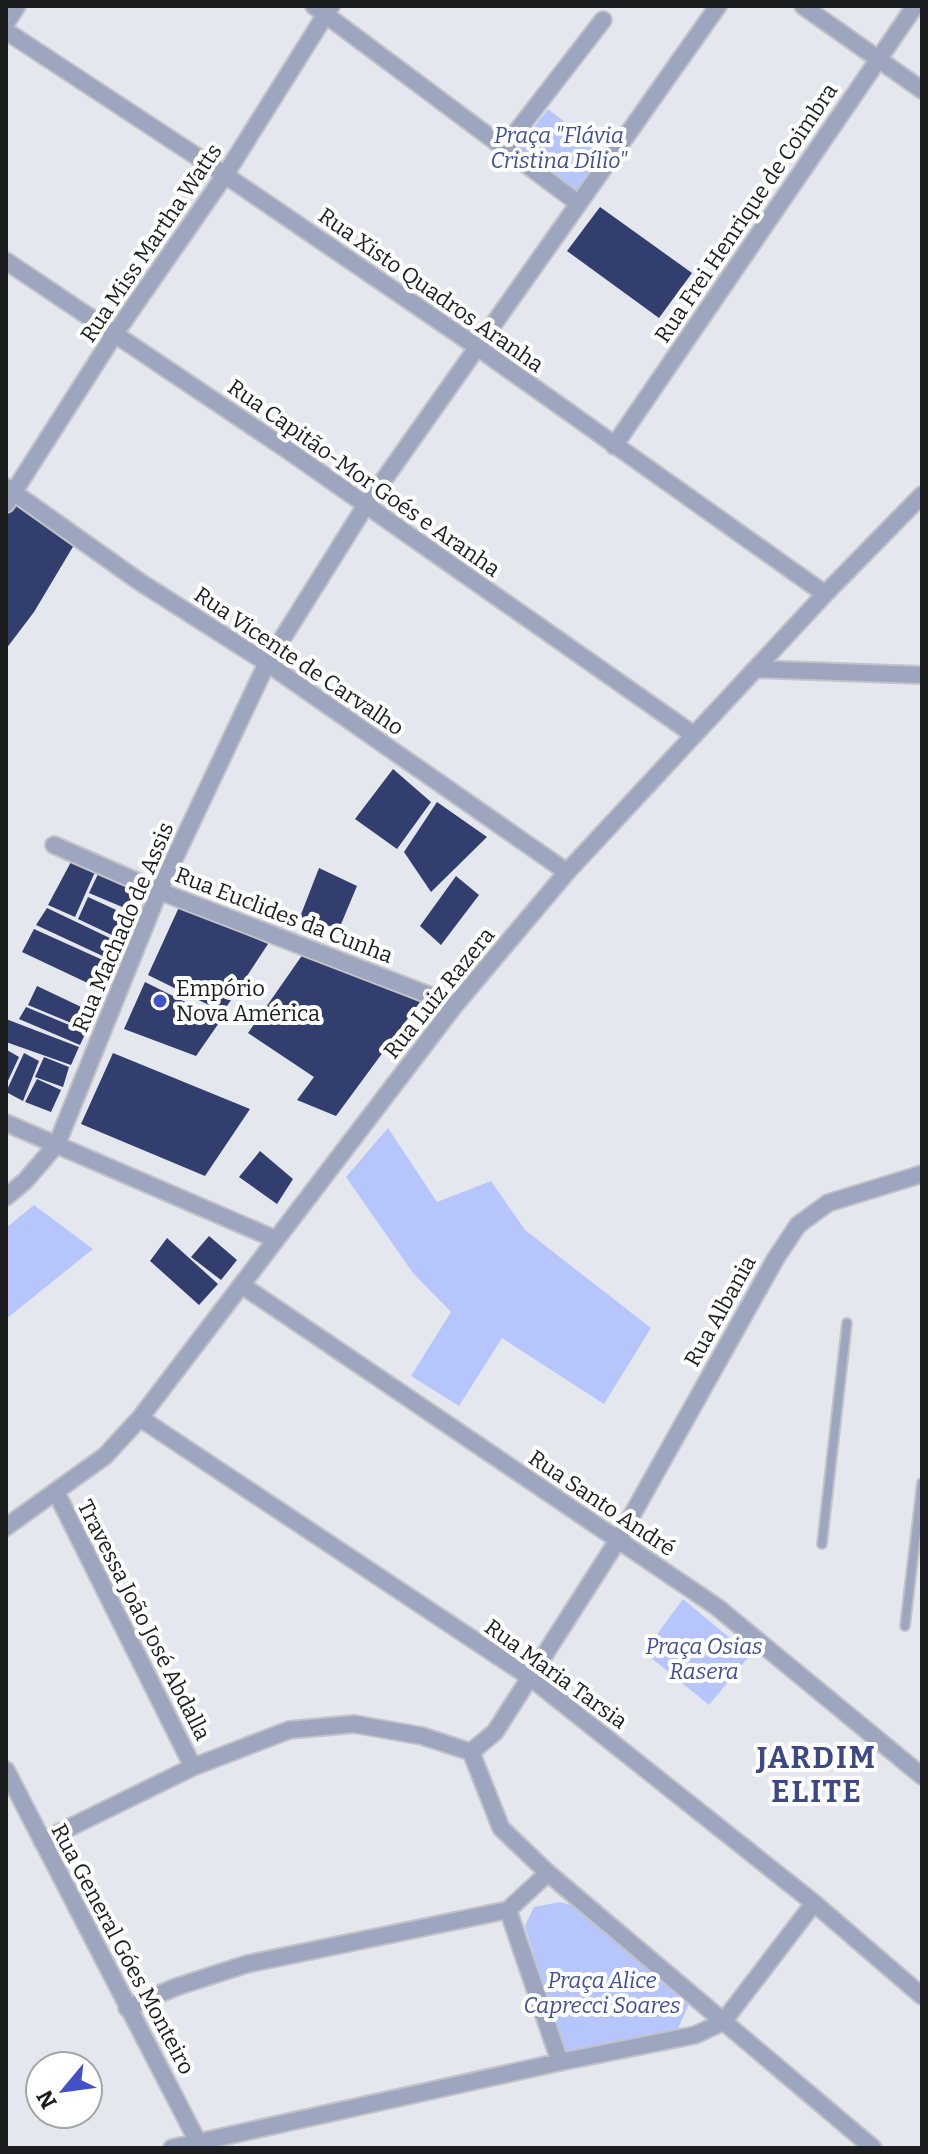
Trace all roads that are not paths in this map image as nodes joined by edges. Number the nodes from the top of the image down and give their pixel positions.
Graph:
1 (17, 6) edge
2 (718, 6) edge
3 (803, 6) edge
4 (915, 6) edge
5 (323, 8) edge
6 (603, 20) dead end
7 (6, 23) edge
8 (6, 31) edge
9 (878, 58) junction
10 (922, 90) edge
11 (504, 148) junction
12 (225, 175) junction
13 (578, 203) junction
14 (6, 261) edge
15 (114, 335) junction
16 (477, 347) junction
17 (614, 446) junction
18 (9, 495) edge
19 (918, 503) edge
20 (366, 505) junction
21 (825, 594) junction
22 (267, 663) junction
23 (755, 669) junction
24 (922, 675) edge
25 (694, 735) junction
26 (54, 845) dead end
27 (567, 872) junction
28 (159, 891) junction
29 (455, 1005) junction
30 (6, 1123) edge
31 (57, 1144) junction
32 (922, 1174) edge
33 (6, 1197) edge
34 (275, 1239) junction
35 (243, 1286) junction
36 (847, 1323) dead end
37 (140, 1418) junction
38 (922, 1483) edge
39 (56, 1492) junction
40 (6, 1527) edge
41 (618, 1540) junction
42 (822, 1544) dead end
43 (905, 1626) dead end
44 (531, 1678) junction
45 (471, 1752) junction
46 (193, 1767) junction
47 (6, 1770) edge
48 (922, 1776) edge
49 (42, 1841) junction
50 (548, 1873) junction
51 (814, 1903) junction
52 (508, 1910) junction
53 (922, 1996) edge
54 (127, 2008) junction
55 (723, 2022) junction
56 (560, 2062) junction
57 (201, 2145) edge
58 (172, 2148) edge
59 (873, 2148) edge

1 - 7 street
2 - 13 street, Rua Machado de Assis
3 - 9 street
4 - 9 street, Rua Frei Henrique de Coimbra
5 - 11 street
5 - 12 street, Rua Miss Martha Watts
6 - 11 street
8 - 12 street, Rua Xisto Quadros Aranha
9 - 10 street
9 - 17 street, Rua Frei Henrique de Coimbra
11 - 13 street
12 - 15 street, Rua Miss Martha Watts
12 - 16 street, Rua Xisto Quadros Aranha
13 - 16 street, Rua Machado de Assis
14 - 15 street, Rua Capitão-Mor Goés e Aranha
15 - 18 street, Rua Miss Martha Watts
15 - 20 street, Rua Capitão-Mor Goés e Aranha
16 - 17 street, Rua Xisto Quadros Aranha
16 - 20 street, Rua Machado de Assis
17 - 21 street, Rua Xisto Quadros Aranha
18 - 22 street, Rua Vicente de Carvalho
19 - 21 street, Rua Luiz Razera
20 - 22 street, Rua Machado de Assis
20 - 25 street, Rua Capitão-Mor Goés e Aranha
21 - 23 street, Rua Luiz Razera
22 - 27 street, Rua Vicente de Carvalho
22 - 28 street, Rua Machado de Assis
23 - 24 street
23 - 25 street, Rua Luiz Razera
25 - 27 street, Rua Luiz Razera
26 - 28 street, Rua Euclides da Cunha
27 - 29 street, Rua Luiz Razera
28 - 29 street, Rua Euclides da Cunha
28 - 31 street, Rua Machado de Assis
29 - 34 street, Rua Luiz Razera
30 - 31 street
31 - 33 street, Rua Machado de Assis
31 - 34 street
32 - 41 street, Rua Albania
34 - 35 street, Rua Luiz Razera
35 - 37 street, Rua Luiz Razera
35 - 41 street, Rua Santo André
36 - 42 lane
37 - 39 street, Rua Luiz Razera
37 - 44 street, Rua Maria Tarsia
38 - 43 lane
39 - 40 street, Rua Luiz Razera
39 - 46 street, Travessa João José Abdalla
41 - 44 street, Rua Albania
41 - 48 street, Rua Santo André
44 - 45 street, Rua Albania
44 - 51 street, Rua Maria Tarsia
45 - 46 street
45 - 50 street
46 - 49 street
47 - 49 street, Rua General Góes Monteiro
49 - 54 street, Rua General Góes Monteiro
50 - 52 street
50 - 55 street
51 - 53 street, Rua Maria Tarsia
51 - 55 street
52 - 54 street
52 - 56 street
54 - 57 street, Rua General Góes Monteiro
55 - 56 street
55 - 59 street
56 - 57 street
57 - 58 street

